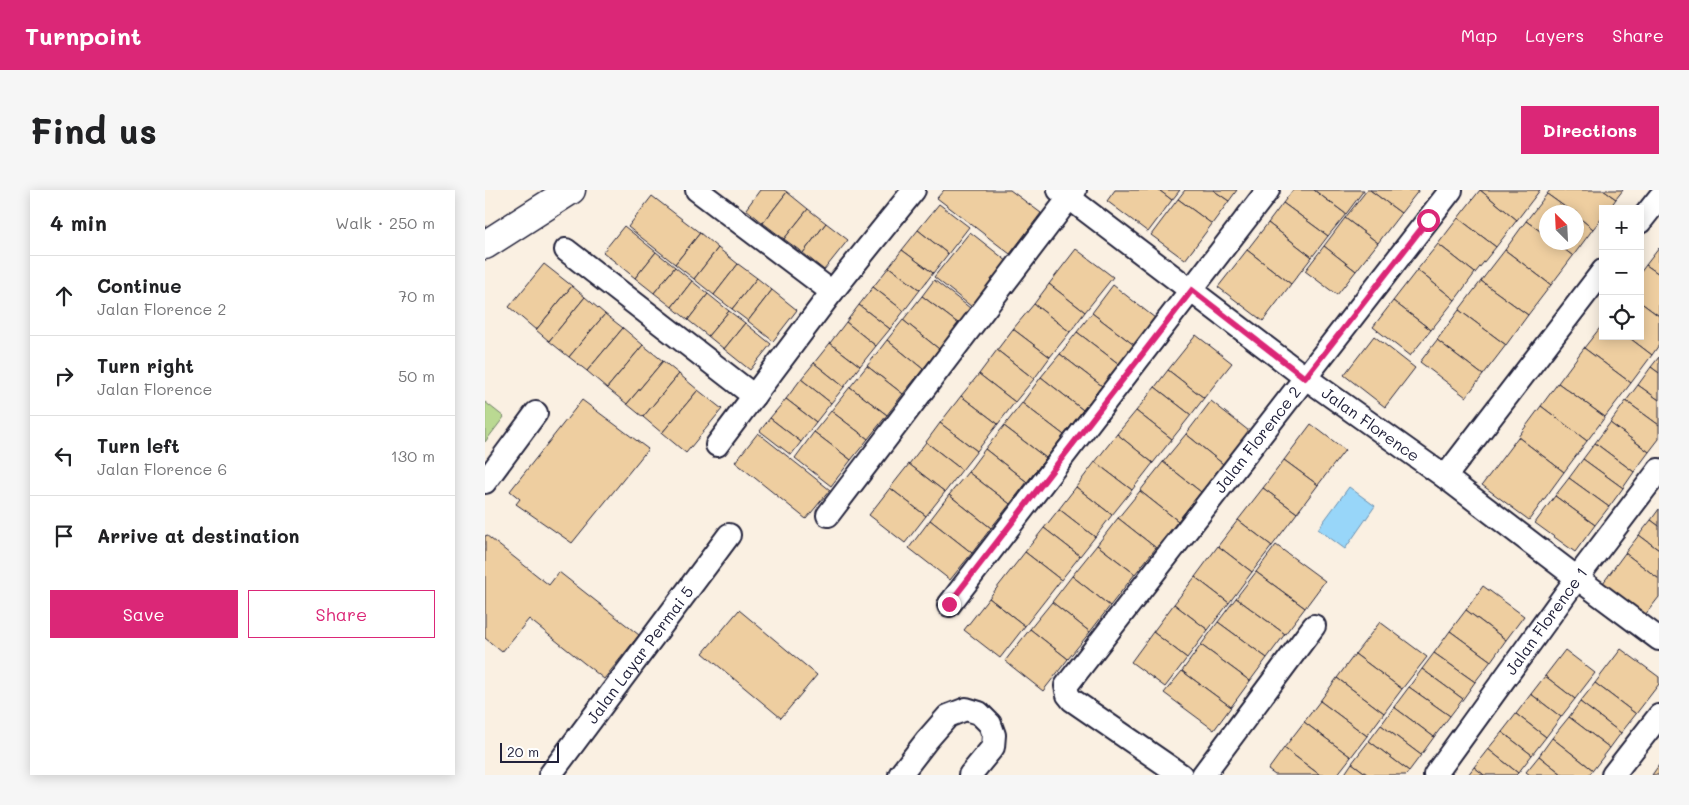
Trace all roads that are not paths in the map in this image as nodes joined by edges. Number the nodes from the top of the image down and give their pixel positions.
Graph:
1 (571, 190) edge
2 (697, 190) edge
3 (914, 190) edge
4 (1268, 190) edge
5 (1451, 190) edge
6 (1068, 193) edge
7 (1659, 198) edge
8 (1644, 217) edge
9 (485, 245) edge
10 (566, 250) dead end
11 (1599, 276) edge
12 (1192, 290) junction
13 (832, 292) junction
14 (1305, 378) junction
15 (754, 396) junction
16 (536, 413) dead end
17 (717, 444) dead end
18 (1659, 470) edge
19 (1445, 477) junction
20 (485, 482) edge
21 (828, 515) dead end
22 (729, 534) dead end
23 (1577, 578) junction
24 (949, 604) dead end
25 (1314, 626) dead end
26 (1659, 639) edge
27 (1659, 716) edge
28 (550, 775) edge
29 (901, 775) edge
30 (970, 775) edge
31 (1181, 775) edge
32 (1203, 775) edge
33 (1435, 775) edge
34 (1613, 775) edge

1 - 9 street
2 - 13 street
3 - 13 street
4 - 12 street
5 - 14 street, Jalan Florence 2
6 - 12 street, Jalan Florence
6 - 21 street
7 - 8 street
10 - 15 street
11 - 19 street
12 - 14 street, Jalan Florence
12 - 24 street
13 - 15 street
14 - 19 street, Jalan Florence
14 - 31 street, Jalan Florence 2
15 - 17 street
16 - 20 street
18 - 23 street, Jalan Florence 1
19 - 23 street, Jalan Florence
22 - 28 street, Jalan Layar Permai 5
23 - 26 street, Jalan Florence
23 - 33 street, Jalan Florence 1
25 - 32 street
27 - 34 street
29 - 30 street

